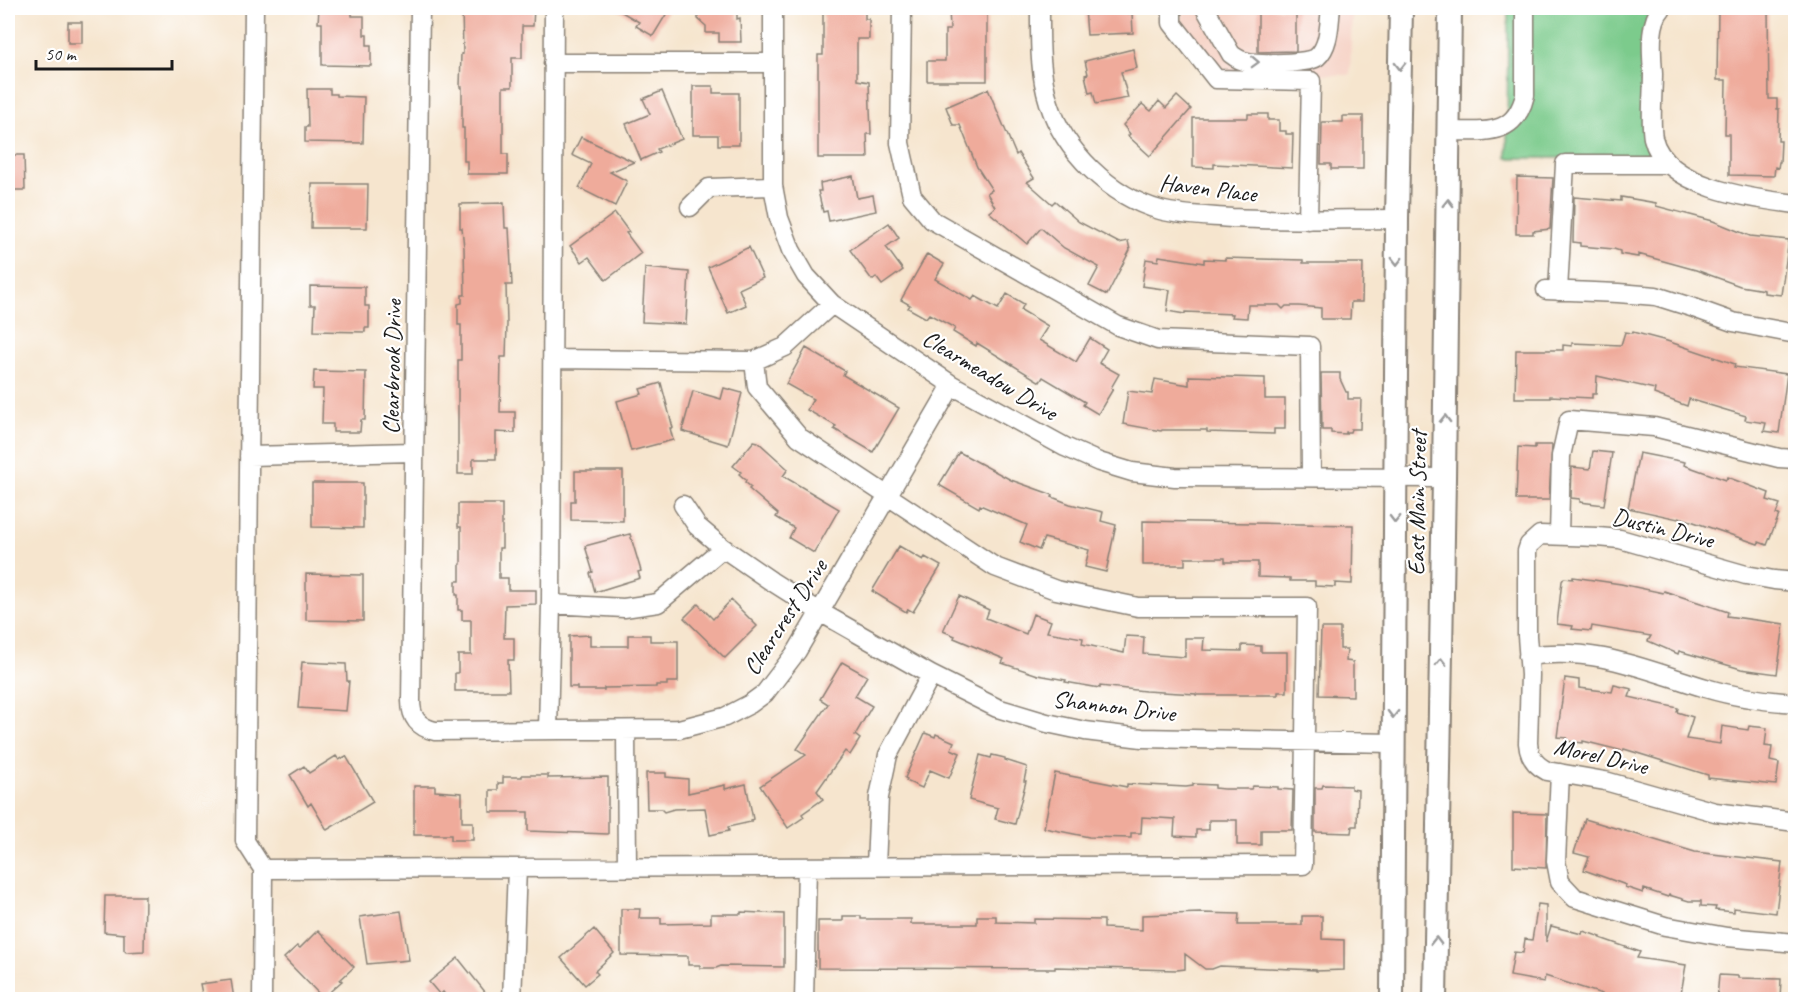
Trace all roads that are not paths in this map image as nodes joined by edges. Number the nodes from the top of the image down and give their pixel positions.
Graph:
1 (254, 8) edge
2 (420, 8) edge
3 (554, 8) edge
4 (773, 8) edge
5 (902, 8) edge
6 (1040, 8) edge
7 (1172, 8) edge
8 (1205, 8) edge
9 (1331, 8) edge
10 (1401, 8) edge
11 (1450, 8) edge
12 (1525, 8) edge
13 (1662, 8) edge
14 (553, 63) junction
15 (773, 63) junction
16 (1449, 131) junction
17 (1668, 164) junction
18 (773, 186) junction
19 (1796, 204) edge
20 (690, 207) dead end
21 (1397, 219) junction
22 (1308, 220) junction
23 (832, 304) junction
24 (1796, 334) edge
25 (552, 359) junction
26 (754, 361) junction
27 (952, 385) junction
28 (414, 452) junction
29 (249, 456) junction
30 (1796, 459) edge
31 (1311, 477) junction
32 (1396, 477) junction
33 (1444, 477) junction
34 (888, 497) junction
35 (683, 505) dead end
36 (1559, 535) junction
37 (723, 548) junction
38 (1527, 551) joint
39 (1796, 582) edge
40 (551, 604) junction
41 (820, 612) junction
42 (1528, 656) junction
43 (932, 675) junction
44 (1796, 703) edge
45 (419, 725) joint
46 (548, 730) junction
47 (626, 731) junction
48 (1305, 741) junction
49 (1393, 743) junction
50 (1560, 773) junction
51 (1796, 822) edge
52 (876, 866) junction
53 (627, 867) junction
54 (807, 867) junction
55 (517, 868) junction
56 (263, 869) junction
57 (1796, 943) edge
58 (262, 999) edge
59 (512, 999) edge
60 (804, 999) edge
61 (1392, 999) edge
62 (1435, 999) edge

1 - 29 street
2 - 28 street, Clearbrook Drive
3 - 14 street
4 - 15 street, Clearmeadow Drive
5 - 31 street
6 - 22 street, Haven Place
7 - 22 street
8 -> 9 street
10 -> 21 main road, East Main Street
11 - 16 main road, East Main Street
12 - 16 street
13 - 17 street
14 - 15 street
14 - 25 street
15 - 18 street, Clearmeadow Drive
33 -> 16 main road, East Main Street
17 - 19 street
17 - 24 street
18 - 20 street
18 - 23 street, Clearmeadow Drive
21 - 22 street, Haven Place
21 -> 32 main road, East Main Street
23 - 26 street
23 - 27 street, Clearmeadow Drive
25 - 26 street
25 - 40 street
26 - 34 street
27 - 31 street, Clearmeadow Drive
27 - 34 street, Clearcrest Drive
28 - 29 street
28 - 45 street, Clearbrook Drive
29 - 56 street
30 - 36 street
31 - 32 street, Clearmeadow Drive
32 - 33 street, Clearmeadow Drive
32 -> 49 main road, East Main Street
62 -> 33 main road, East Main Street
34 - 41 street, Clearcrest Drive
34 - 48 street
35 - 37 street, Shannon Drive
36 - 38 street, Dustin Drive
36 - 39 street, Dustin Drive
37 - 40 street
37 - 41 street, Shannon Drive
38 - 42 street, Morel Drive
40 - 46 street
41 - 43 street, Shannon Drive
41 - 47 street, Clearcrest Drive
42 - 44 street
42 - 50 street, Morel Drive
43 - 48 street, Shannon Drive
43 - 52 street
45 - 46 street, Clearcrest Drive
46 - 47 street, Clearcrest Drive
47 - 53 street
48 - 49 street, Shannon Drive
48 - 52 street
49 - 61 main road, East Main Street
50 - 51 street, Morel Drive
50 - 57 street
52 - 54 street
53 - 54 street
53 - 55 street
54 - 60 street
55 - 56 street
55 - 59 street
56 - 58 street

